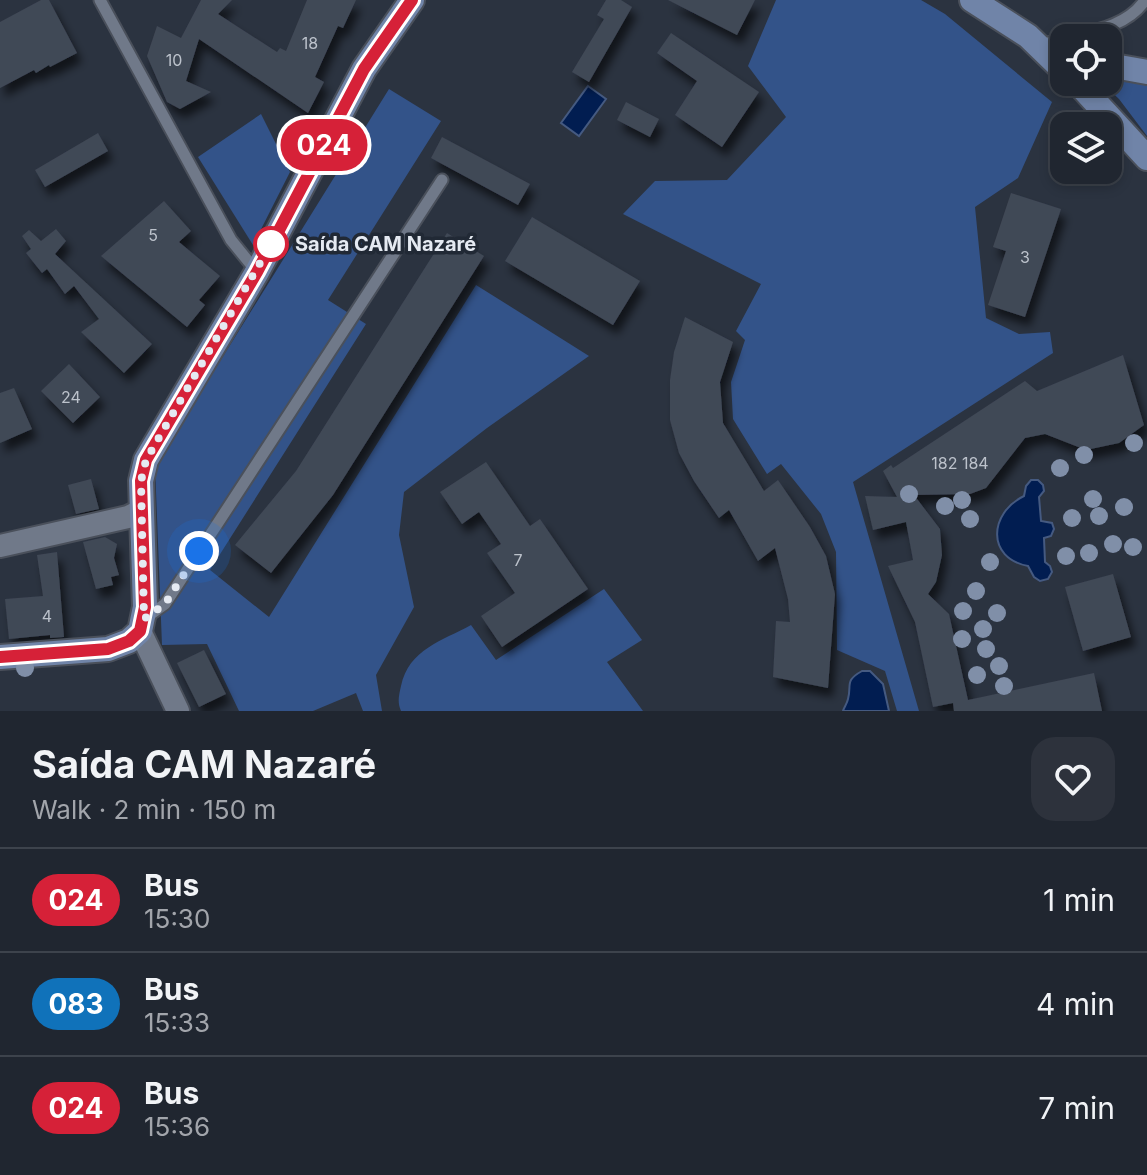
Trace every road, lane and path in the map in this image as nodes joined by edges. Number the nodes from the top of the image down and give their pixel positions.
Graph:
1 (100, 0) edge
2 (412, 0) edge
3 (974, 0) edge
4 (1145, 0) edge
5 (1047, 42) edge
6 (1122, 68) edge
7 (1147, 72) edge
8 (1090, 96) edge
9 (1142, 152) edge
10 (1147, 179) edge
11 (442, 180) dead end
12 (257, 272) junction
13 (142, 510) junction
14 (0, 546) edge
15 (142, 625) junction
16 (0, 657) edge
17 (178, 711) edge

1 - 12 lane
2 - 12 street
3 - 5 street
4 - 5 lane
6 - 7 street
8 - 9 street
9 - 10 street
11 - 15 lane
12 - 13 street
13 - 14 street
13 - 15 street
15 - 16 street
15 - 17 street

